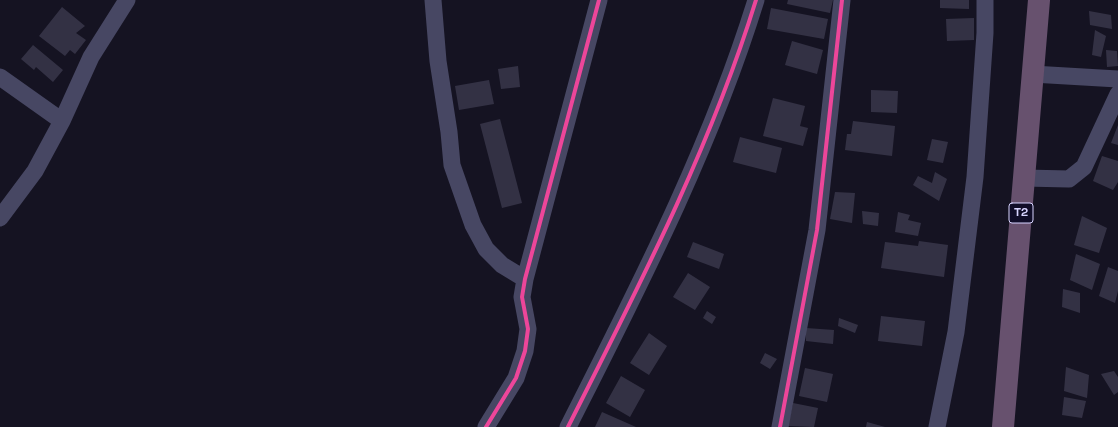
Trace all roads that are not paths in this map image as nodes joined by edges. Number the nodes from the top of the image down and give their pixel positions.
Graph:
1 (127, 0) edge
2 (433, 0) edge
3 (599, 0) edge
4 (756, 0) edge
5 (842, 0) edge
6 (985, 0) edge
7 (1039, 0) edge
8 (1032, 74) junction
9 (0, 77) edge
10 (1118, 79) edge
11 (1118, 94) edge
12 (62, 121) junction
13 (1024, 178) junction
14 (0, 218) edge
15 (525, 279) junction
16 (486, 427) edge
17 (568, 427) edge
18 (780, 427) edge
19 (937, 427) edge
20 (1003, 427) edge

1 - 12 street
2 - 15 street
3 - 15 street
4 - 17 street
5 - 18 street
6 - 19 street
7 - 8 highway, T2
8 - 10 street
8 - 13 highway, T2
9 - 12 street
11 - 13 street
12 - 14 street
13 - 20 highway, T2
15 - 16 street

